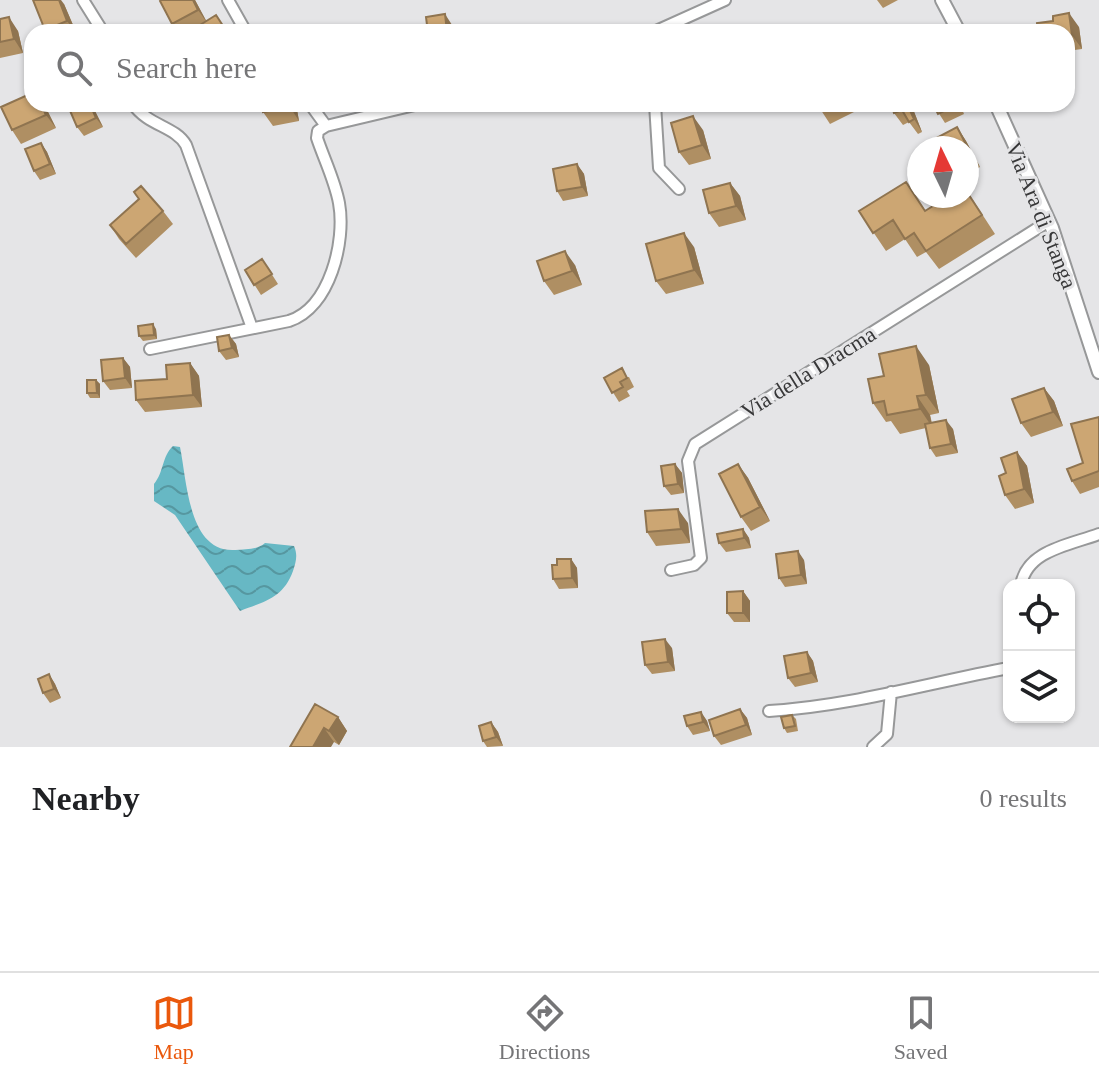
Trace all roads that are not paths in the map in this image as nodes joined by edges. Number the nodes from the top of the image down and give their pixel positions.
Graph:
1 (83, 0) edge
2 (228, 0) edge
3 (725, 0) edge
4 (942, 0) edge
5 (98, 24) edge
6 (242, 24) edge
7 (672, 24) edge
8 (955, 24) edge
9 (140, 112) edge
10 (316, 112) edge
11 (385, 112) edge
12 (655, 112) edge
13 (1000, 112) edge
14 (326, 126) junction
15 (679, 189) dead end
16 (1049, 221) junction
17 (252, 328) junction
18 (150, 349) dead end
19 (1099, 372) edge
20 (1099, 534) edge
21 (671, 570) dead end
22 (1022, 579) edge
23 (1003, 669) edge
24 (891, 692) junction
25 (769, 711) dead end
26 (873, 747) edge

1 - 5 street
2 - 6 street
3 - 7 street
4 - 8 street
9 - 17 street
10 - 14 street
11 - 14 street
12 - 15 street
13 - 16 street, Via Ara di Stanga
14 - 17 street
16 - 19 street, Via Ara di Stanga
16 - 21 street, Via della Dracma
17 - 18 street
20 - 22 street
23 - 24 street
24 - 25 street
24 - 26 street

